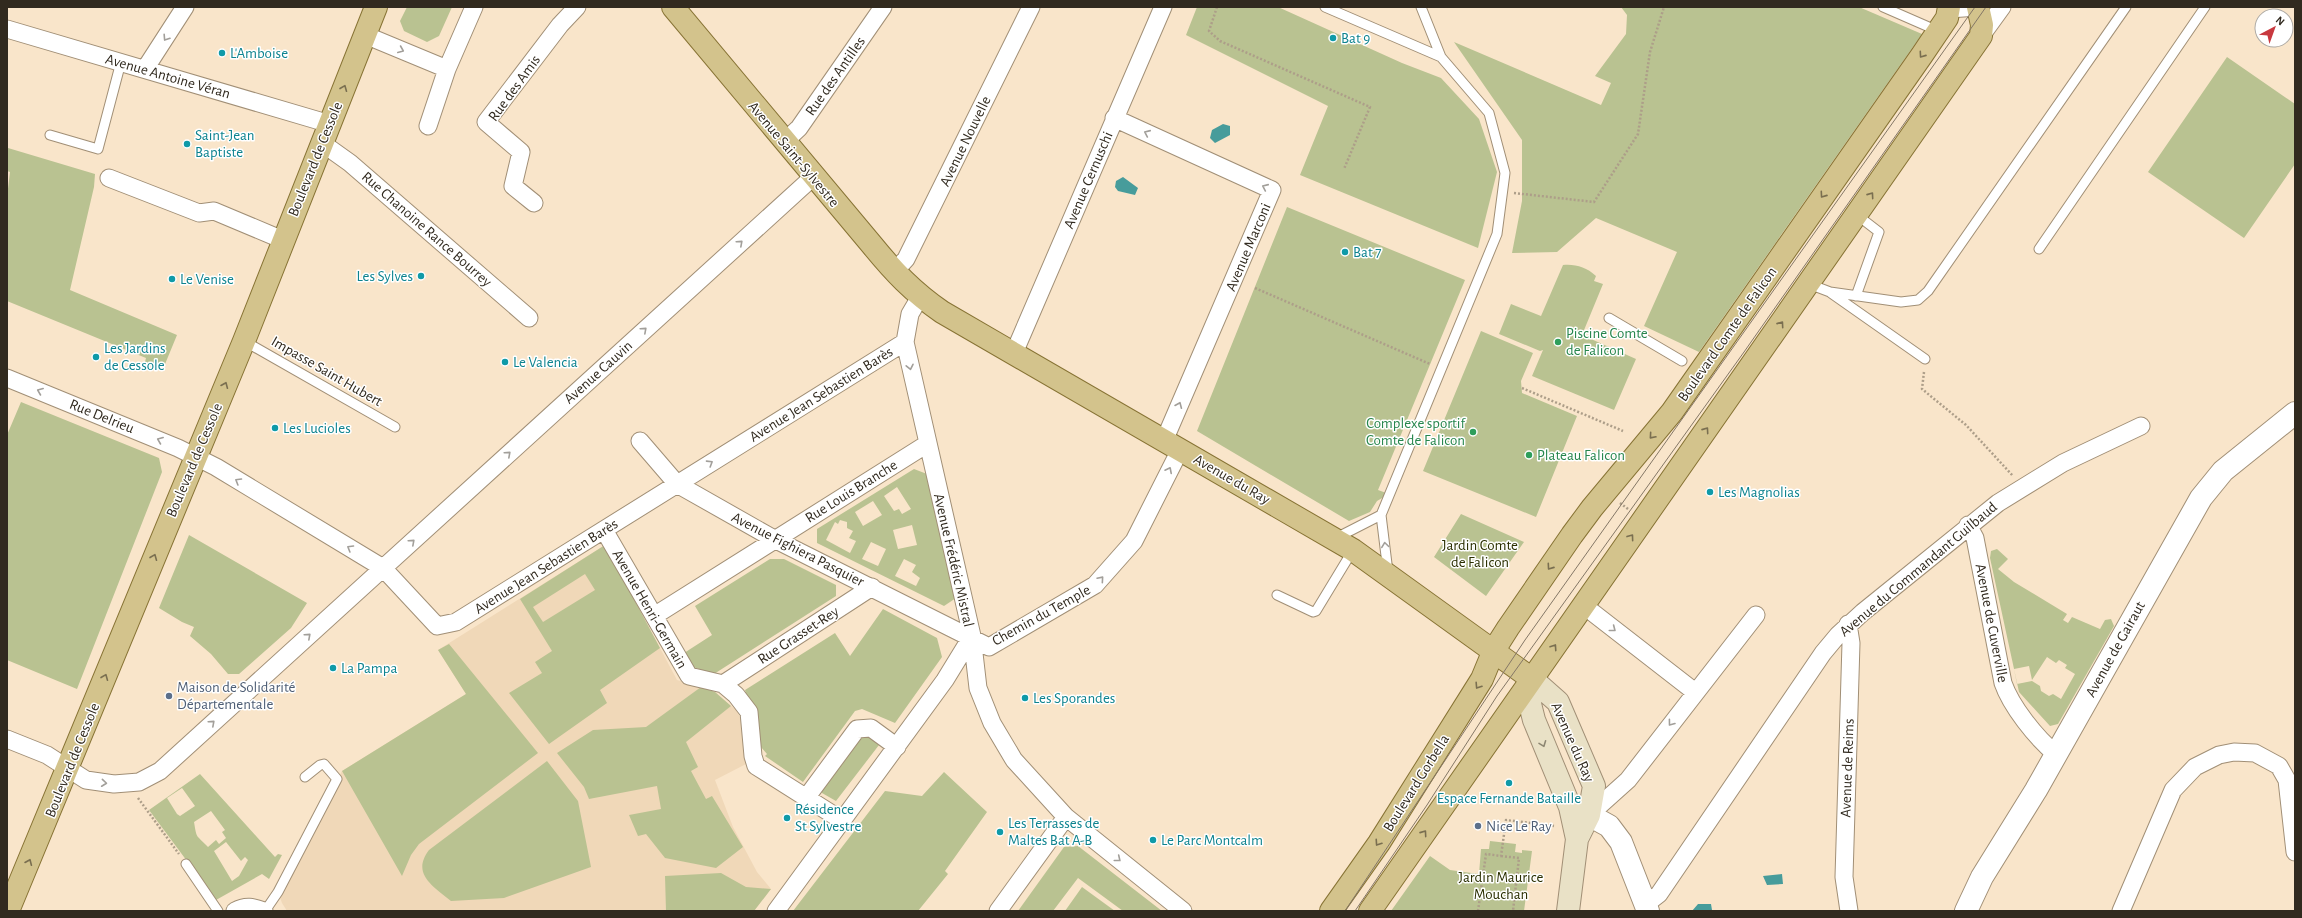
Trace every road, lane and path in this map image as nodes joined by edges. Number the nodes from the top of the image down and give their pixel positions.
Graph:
1 (185, 7) edge
2 (376, 7) edge
3 (474, 7) edge
4 (577, 7) edge
5 (673, 7) edge
6 (883, 7) edge
7 (1031, 7) edge
8 (1163, 7) edge
9 (1217, 7) edge
10 (1325, 7) edge
11 (1421, 7) edge
12 (1664, 7) edge
13 (1883, 7) edge
14 (1978, 7) edge
15 (2002, 7) edge
16 (2126, 7) edge
17 (2205, 7) edge
18 (1949, 8) edge
19 (7, 29) edge
20 (1938, 31) junction
21 (365, 35) junction
22 (1981, 36) junction
23 (1441, 57) junction
24 (121, 62) junction
25 (145, 69) junction
26 (447, 69) junction
27 (1114, 118) junction
28 (428, 126) dead end
29 (326, 134) junction
30 (50, 135) dead end
31 (784, 142) junction
32 (1344, 169) dead end
33 (813, 177) junction
34 (109, 178) dead end
35 (1503, 191) junction
36 (534, 202) dead end
37 (1857, 215) junction
38 (283, 240) junction
39 (2039, 249) dead end
40 (894, 272) junction
41 (1809, 284) junction
42 (1255, 288) dead end
43 (1830, 292) junction
44 (1856, 296) junction
45 (920, 297) junction
46 (529, 318) dead end
47 (1609, 318) dead end
48 (244, 340) junction
49 (905, 342) junction
50 (1014, 353) junction
51 (1925, 359) joint
52 (1682, 361) dead end
53 (1441, 369) junction
54 (7, 378) edge
55 (1522, 388) dead end
56 (2295, 413) edge
57 (2141, 426) dead end
58 (395, 427) dead end
59 (1623, 431) dead end
60 (640, 441) dead end
61 (927, 444) junction
62 (1172, 445) junction
63 (196, 456) junction
64 (677, 484) junction
65 (2023, 486) junction
66 (1606, 492) junction
67 (1381, 515) junction
68 (1643, 520) junction
69 (1968, 525) junction
70 (604, 530) junction
71 (774, 539) junction
72 (1344, 544) junction
73 (383, 568) junction
74 (1389, 575) junction
75 (872, 587) junction
76 (1277, 595) dead end
77 (1582, 605) junction
78 (1756, 615) dead end
79 (654, 616) junction
80 (1848, 624) junction
81 (972, 636) junction
82 (1494, 650) junction
83 (1532, 679) junction
84 (723, 684) junction
85 (1695, 692) junction
86 (1508, 714) junction
87 (1534, 720) junction
88 (7, 739) edge
89 (897, 747) junction
90 (2056, 754) junction
91 (68, 768) junction
92 (305, 777) dead end
93 (127, 783) junction
94 (1564, 792) junction
95 (806, 798) junction
96 (1590, 815) junction
97 (1066, 817) junction
98 (843, 821) junction
99 (1567, 834) junction
100 (2295, 852) edge
101 (1501, 856) junction
102 (186, 864) joint
103 (13, 885) edge
104 (1647, 908) edge
105 (8, 911) edge
106 (218, 911) edge
107 (235, 911) edge
108 (264, 911) edge
109 (776, 911) edge
110 (998, 911) edge
111 (1183, 911) edge
112 (1331, 911) edge
113 (1370, 911) edge
114 (1478, 911) edge
115 (1513, 911) edge
116 (1568, 911) edge
117 (1848, 911) edge
118 (1966, 911) edge
119 (2121, 911) edge

1 -> 25 street
2 - 21 main road, Boulevard de Cessole
3 - 26 street
4 - 36 street, Rue des Amis
5 - 31 main road, Avenue Saint-Sylvestre
6 - 31 street, Rue des Antilles
7 - 40 street, Avenue Nouvelle
8 - 27 street, Avenue Cernuschi
9 - 32 path
10 - 23 lane
11 - 23 lane
12 - 35 path
13 - 20 lane
14 - 18 street
14 - 22 main road
15 - 22 street
16 - 44 lane
17 - 39 lane
18 - 20 main road, Boulevard Comte de Falicon
19 - 24 street, Avenue Antoine Véran
20 -> 66 main road, Boulevard Comte de Falicon
21 -> 26 street
29 -> 21 main road, Boulevard de Cessole
37 -> 22 main road
23 - 35 lane
24 - 25 street, Avenue Antoine Véran
24 - 30 lane
25 - 29 street, Avenue Antoine Véran
26 - 28 street
27 - 50 street, Avenue Cernuschi
62 -> 27 street, Avenue Marconi
29 - 38 main road, Boulevard de Cessole
29 - 46 street, Rue Chanoine Rance Bourrey
31 - 33 main road, Avenue Saint-Sylvestre
33 - 40 main road, Avenue Saint-Sylvestre
73 -> 33 street, Avenue Cauvin
34 - 38 street
35 - 53 lane
37 - 41 main road
37 - 44 lane
38 - 48 main road, Boulevard de Cessole
40 - 45 main road, Avenue Saint-Sylvestre
41 - 43 lane
68 -> 41 main road
42 - 53 path
43 - 44 lane
43 - 51 lane
45 - 49 street, Avenue Frédéric Mistral
45 - 50 main road, Avenue du Ray
47 - 52 lane
48 - 58 lane, Impasse Saint Hubert
63 -> 48 main road, Boulevard de Cessole
49 -> 61 street, Avenue Frédéric Mistral
64 -> 49 street, Avenue Jean Sebastien Barès
50 - 62 main road, Avenue du Ray
51 - 65 path
53 - 67 lane
63 -> 54 street, Rue Delrieu
55 - 59 path
56 - 90 street, Avenue de Gairaut
57 - 65 street, Avenue du Commandant Guilbaud
60 - 64 street, Avenue Fighiera Pasquier
61 - 71 street, Rue Louis Branche
61 - 81 street, Avenue Frédéric Mistral
62 - 72 main road, Avenue du Ray
81 -> 62 street, Chemin du Temple
73 -> 63 street, Avenue Jean Sebastien Barès
91 -> 63 main road, Boulevard de Cessole
64 - 70 street, Avenue Jean Sebastien Barès
64 - 71 street, Avenue Fighiera Pasquier
65 - 69 street, Avenue du Commandant Guilbaud
66 - 68 path
66 -> 82 main road, Boulevard Comte de Falicon
67 - 72 lane
74 -> 67 lane
77 -> 68 main road
69 - 80 street, Avenue du Commandant Guilbaud
69 - 90 street, Avenue de Cuverville
70 - 73 street, Avenue Jean Sebastien Barès
70 - 79 street, Avenue Henri-Germain
71 - 75 street, Avenue Fighiera Pasquier
71 - 79 street, Rue Louis Branche
72 - 74 main road, Avenue du Ray
72 - 76 lane
93 -> 73 street, Avenue Cauvin
74 - 82 main road, Avenue du Ray
75 - 81 street, Avenue Fighiera Pasquier
75 - 84 street, Rue Grasset-Rey
83 -> 77 main road
77 -> 85 street
78 - 85 street
79 - 84 street, Avenue Henri-Germain
80 - 104 street, Avenue du Commandant Guilbaud
80 - 117 street, Avenue de Reims
81 - 89 street, Avenue Frédéric Mistral
81 - 97 street
82 - 83 main road, Avenue du Ray
82 -> 112 main road, Boulevard Gorbella
83 - 86 main road
83 - 87 main road, Avenue du Ray
83 - 96 main road, Avenue du Ray
84 - 95 street, Avenue Henri-Germain
85 -> 96 street
86 - 87 main road, Avenue du Ray
113 -> 86 main road
87 -> 94 main road, Avenue du Ray
88 - 91 street, Avenue Cauvin
89 - 95 street
89 - 98 street, Avenue Frédéric Mistral
90 - 118 street, Avenue de Gairaut
91 -> 93 street, Avenue Cauvin
103 -> 91 main road, Boulevard de Cessole
92 - 108 lane
93 - 102 path
94 - 96 main road, Avenue du Ray
94 - 99 main road, Avenue du Ray
95 - 98 street, Avenue Henri-Germain
96 - 99 main road, Avenue du Ray
96 - 104 street
97 - 110 street
97 -> 111 street
98 - 109 street, Avenue Frédéric Mistral
99 - 101 path
99 - 116 main road, Avenue du Ray
100 - 119 street
101 - 114 path
101 - 115 path
102 - 106 lane
103 - 105 main road, Boulevard de Cessole
107 - 108 street

